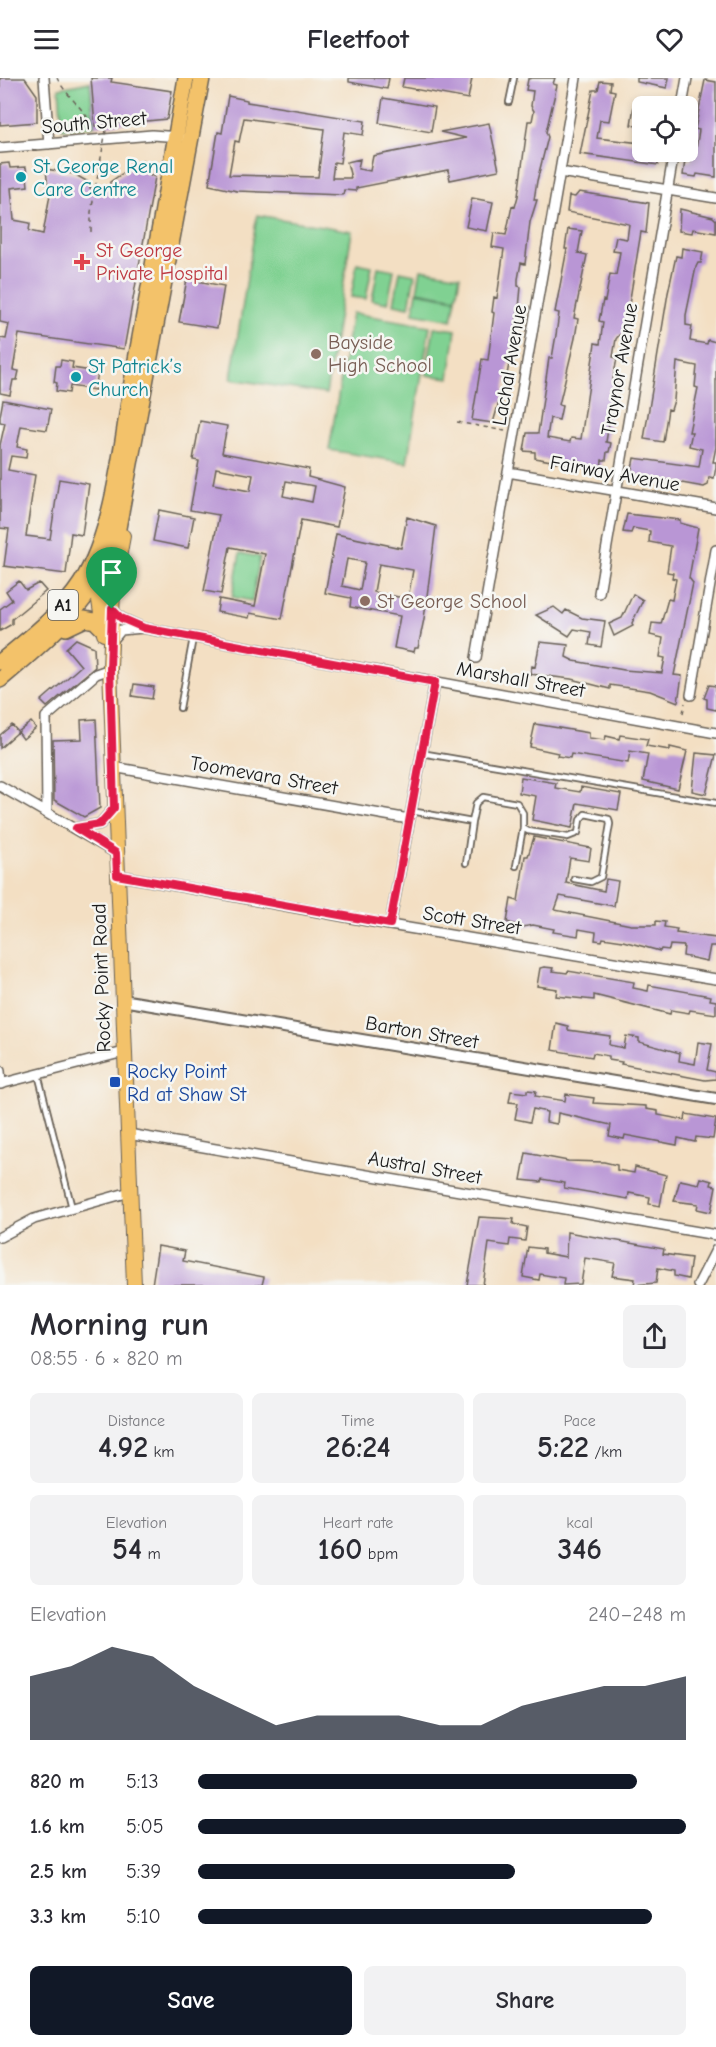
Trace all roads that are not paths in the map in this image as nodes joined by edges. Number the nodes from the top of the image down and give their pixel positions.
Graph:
1 (50, 78) edge
2 (186, 78) edge
3 (202, 78) edge
4 (514, 78) edge
5 (576, 78) edge
6 (687, 78) edge
7 (684, 96) edge
8 (509, 102) dead end
9 (183, 138) junction
10 (49, 144) junction
11 (0, 148) edge
12 (672, 162) edge
13 (560, 172) junction
14 (668, 190) junction
15 (716, 198) edge
16 (508, 472) junction
17 (130, 474) junction
18 (616, 491) junction
19 (716, 508) edge
20 (716, 550) edge
21 (93, 558) junction
22 (97, 584) junction
23 (599, 593) dead end
24 (112, 609) junction
25 (144, 628) junction
26 (107, 636) junction
27 (193, 638) junction
28 (32, 653) junction
29 (476, 658) dead end
30 (0, 662) edge
31 (110, 669) junction
32 (0, 680) edge
33 (435, 682) junction
34 (691, 695) dead end
35 (180, 708) dead end
36 (716, 733) edge
37 (421, 753) junction
38 (113, 767) junction
39 (0, 786) edge
40 (716, 803) edge
41 (114, 808) junction
42 (47, 812) junction
43 (410, 815) junction
44 (472, 822) junction
45 (76, 828) junction
46 (523, 828) junction
47 (116, 853) junction
48 (466, 863) dead end
49 (516, 866) dead end
50 (117, 875) junction
51 (574, 879) dead end
52 (390, 924) junction
53 (716, 979) edge
54 (122, 1000) junction
55 (124, 1052) junction
56 (0, 1071) edge
57 (38, 1074) junction
58 (1, 1084) edge
59 (716, 1099) edge
60 (128, 1134) junction
61 (130, 1192) junction
62 (72, 1208) junction
63 (716, 1235) edge
64 (0, 1237) edge
65 (716, 1250) edge
66 (134, 1285) edge
67 (698, 1285) edge

1 - 10 street
2 - 9 highway, A1
3 - 9 highway, A1
4 - 8 lane
5 - 13 street, Lachal Avenue
6 - 7 street
9 - 10 street, South Street
9 - 17 highway, A1
9 - 21 highway, A1
10 - 11 street, South Street
12 - 14 street, Traynor Avenue
13 - 14 street
13 - 16 street, Lachal Avenue
14 - 15 street
14 - 18 street, Traynor Avenue
16 - 18 street, Fairway Avenue
16 - 29 street, Lachal Avenue
17 - 22 highway, A1
17 - 24 main road, Rocky Point Road
18 - 19 street, Fairway Avenue
18 - 23 street, Traynor Avenue
20 - 34 street
21 - 22 main road, Rocky Point Road
21 - 30 highway, A1
22 - 26 main road, Rocky Point Road
22 - 28 highway, A1
24 - 25 street, Marshall Street
24 - 26 main road, Rocky Point Road
25 - 26 street, Marshall Street
25 - 27 street, Marshall Street
26 - 28 highway
26 - 31 main road, Rocky Point Road
27 - 33 street, Marshall Street
27 - 35 lane
28 - 32 highway, A1
31 - 38 main road, Rocky Point Road
31 - 42 street
33 - 36 street, Marshall Street
33 - 37 street
37 - 40 lane
37 - 43 street
38 - 41 main road, Rocky Point Road
38 - 43 street, Toomevara Street
39 - 42 street
41 - 45 street
41 - 47 main road, Rocky Point Road
42 - 45 street
43 - 44 lane
43 - 52 street
44 - 46 lane
44 - 48 lane
45 - 47 street
46 - 49 lane
46 - 51 lane
47 - 50 main road, Rocky Point Road
50 - 52 street, Scott Street
50 - 54 main road, Rocky Point Road
52 - 53 street, Scott Street
54 - 55 main road, Rocky Point Road
54 - 59 street, Barton Street
55 - 57 street
55 - 60 main road, Rocky Point Road
56 - 58 street
57 - 58 street
57 - 62 lane
60 - 61 main road, Rocky Point Road
60 - 63 street, Austral Street
61 - 62 street
61 - 66 main road, Rocky Point Road
62 - 64 street
65 - 67 street

